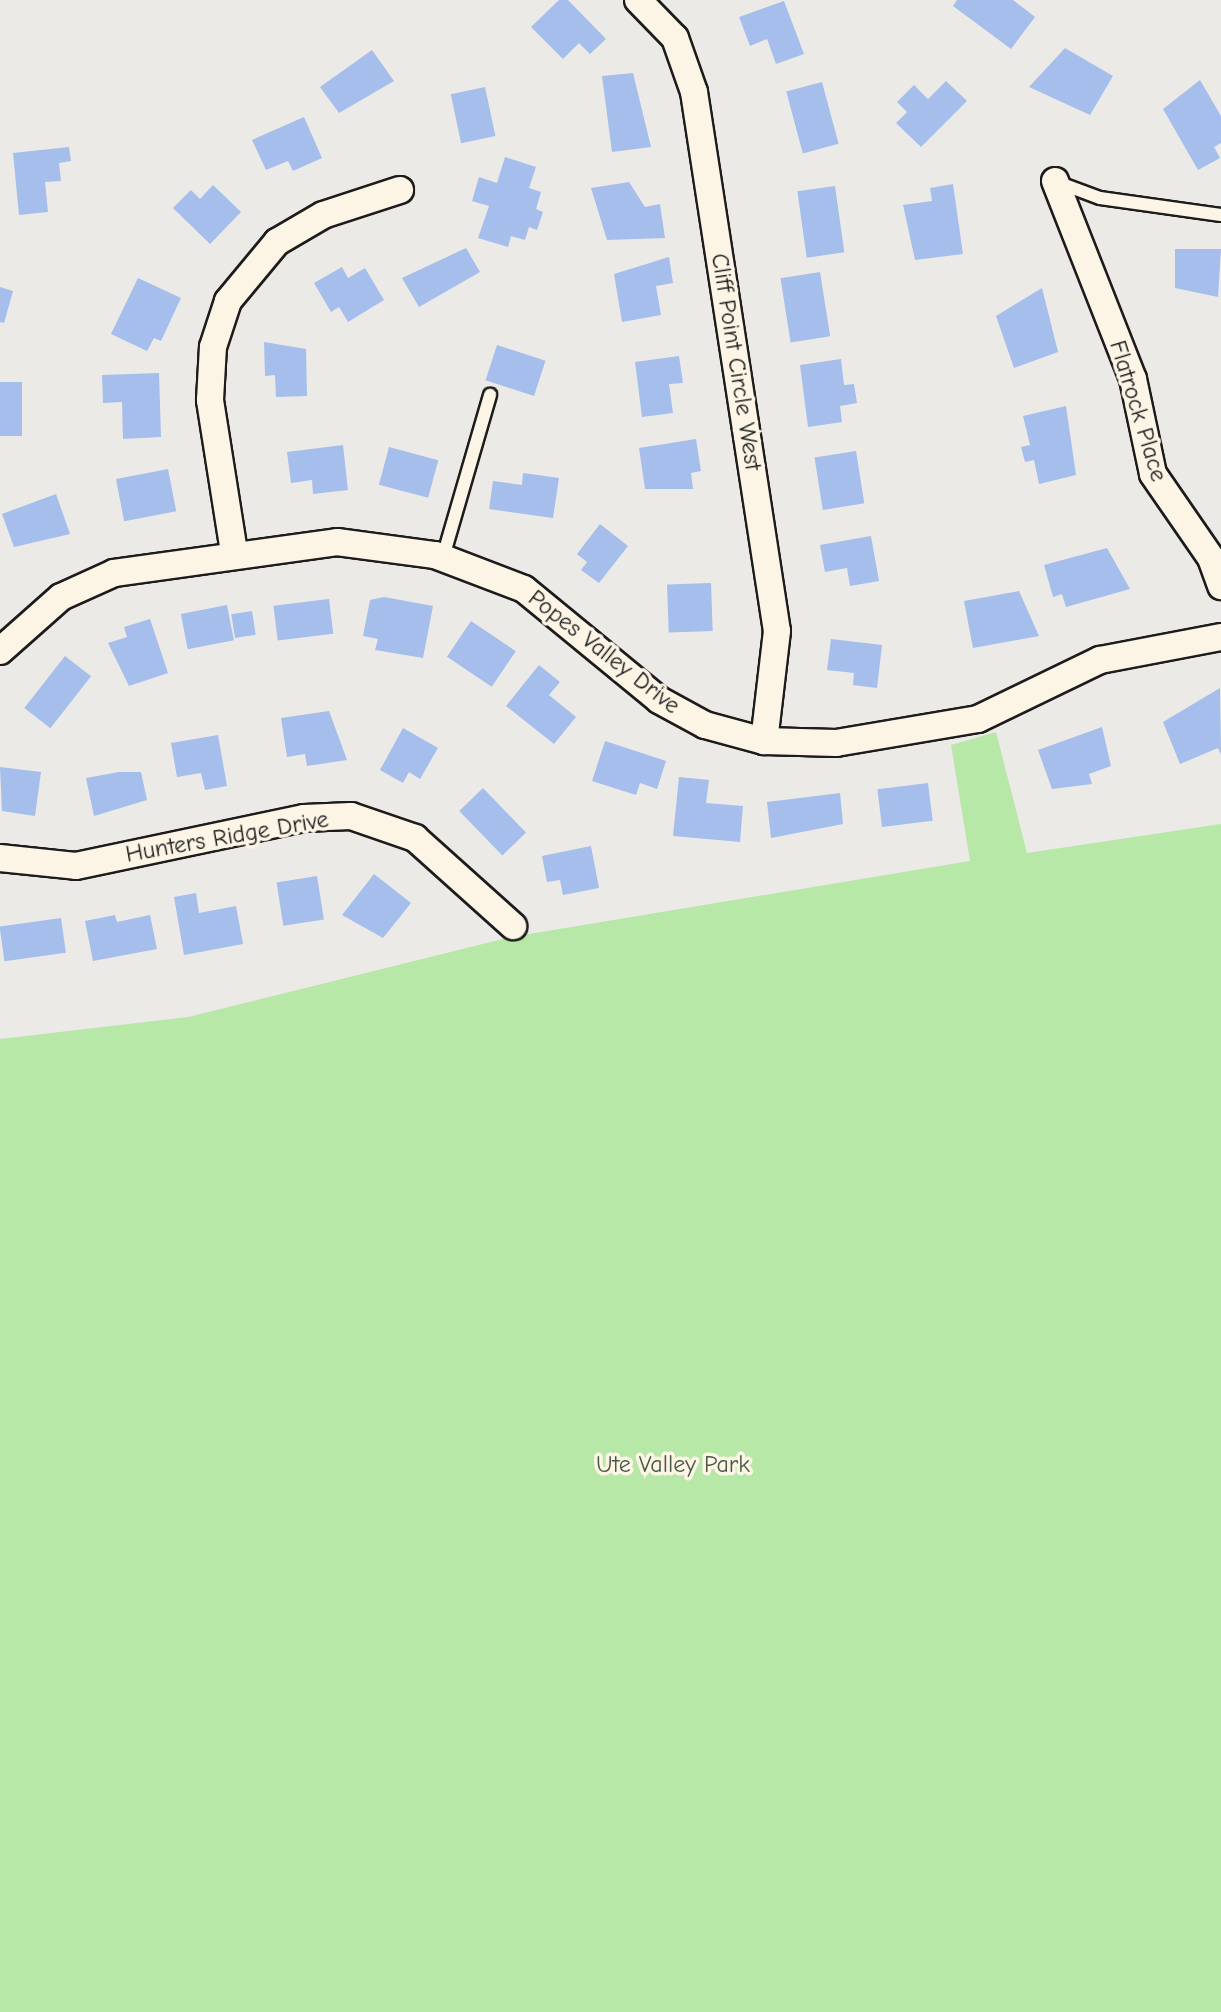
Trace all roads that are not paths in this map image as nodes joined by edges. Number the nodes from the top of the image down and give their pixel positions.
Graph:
1 (638, 0) edge
2 (1055, 181) joint
3 (400, 190) dead end
4 (1221, 215) edge
5 (490, 395) dead end
6 (234, 552) junction
7 (443, 557) junction
8 (1221, 586) edge
9 (1221, 637) edge
10 (0, 651) edge
11 (764, 741) junction
12 (0, 858) edge
13 (513, 926) dead end

1 - 11 street, Cliff Point Circle West
2 - 4 lane
2 - 8 street, Flatrock Place
3 - 6 street
5 - 7 lane
6 - 7 street, Popes Valley Drive
6 - 10 street, Popes Valley Drive
7 - 11 street, Popes Valley Drive
9 - 11 street, Popes Valley Drive
12 - 13 street, Hunters Ridge Drive

